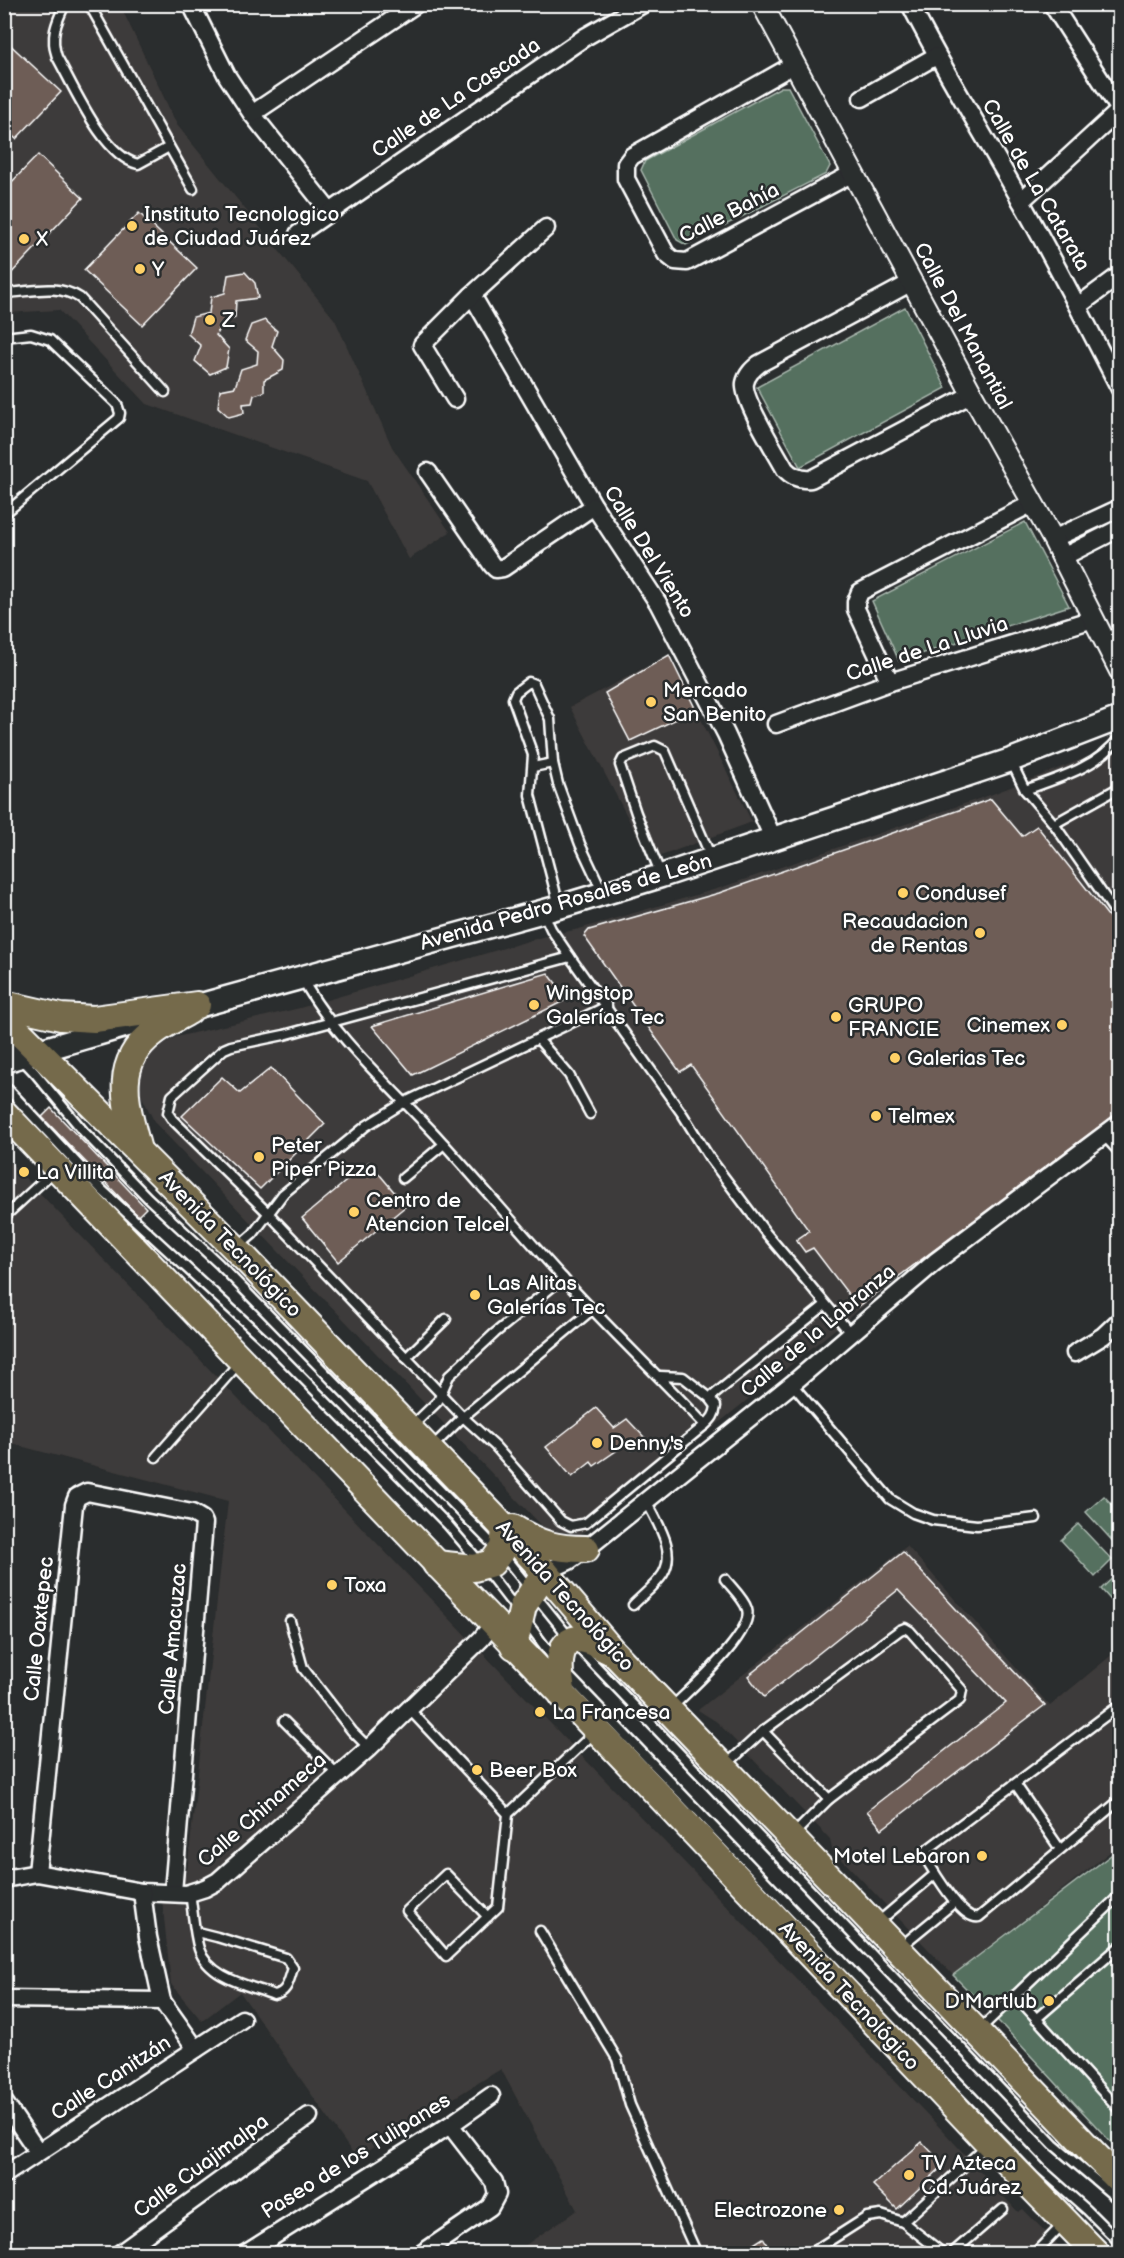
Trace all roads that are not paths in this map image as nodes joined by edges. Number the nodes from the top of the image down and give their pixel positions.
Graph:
1 (65, 4) edge
2 (88, 4) edge
3 (416, 4) edge
4 (643, 4) edge
5 (762, 4) edge
6 (910, 4) edge
7 (1052, 4) edge
8 (193, 6) edge
9 (618, 10) edge
10 (936, 56) junction
11 (795, 64) junction
12 (862, 98) dead end
13 (1119, 110) edge
14 (252, 114) junction
15 (169, 147) junction
16 (853, 172) junction
17 (193, 189) dead end
18 (1021, 201) junction
19 (330, 212) junction
20 (546, 228) dead end
21 (298, 234) dead end
22 (1119, 274) edge
23 (912, 282) junction
24 (4, 293) edge
25 (472, 295) junction
26 (1078, 306) junction
27 (4, 336) edge
28 (1119, 389) edge
29 (165, 392) dead end
30 (972, 394) junction
31 (455, 399) dead end
32 (428, 472) dead end
33 (1033, 503) junction
34 (594, 506) junction
35 (1119, 508) edge
36 (4, 514) edge
37 (1119, 528) edge
38 (1053, 539) junction
39 (1061, 558) junction
40 (1093, 619) junction
41 (1119, 671) edge
42 (890, 682) junction
43 (1119, 718) edge
44 (776, 724) dead end
45 (1119, 737) edge
46 (1011, 760) junction
47 (553, 764) junction
48 (533, 767) junction
49 (1119, 787) edge
50 (1025, 790) junction
51 (1054, 824) junction
52 (774, 840) junction
53 (712, 860) junction
54 (661, 876) junction
55 (604, 893) junction
56 (551, 909) junction
57 (1119, 919) edge
58 (570, 957) junction
59 (302, 977) junction
60 (4, 1004) edge
61 (197, 1005) junction
62 (607, 1006) junction
63 (4, 1017) edge
64 (330, 1022) junction
65 (538, 1039) junction
66 (4, 1040) edge
67 (20, 1056) edge
68 (4, 1085) edge
69 (405, 1102) junction
70 (590, 1114) dead end
71 (11, 1124) edge
72 (1113, 1128) edge
73 (444, 1144) junction
74 (1119, 1147) edge
75 (139, 1150) junction
76 (56, 1168) junction
77 (403, 1178) dead end
78 (269, 1214) junction
79 (4, 1217) edge
80 (236, 1249) junction
81 (563, 1278) junction
82 (825, 1305) junction
83 (593, 1309) junction
84 (446, 1319) dead end
85 (1119, 1320) edge
86 (851, 1334) junction
87 (1075, 1353) dead end
88 (406, 1358) junction
89 (240, 1361) junction
90 (660, 1376) junction
91 (792, 1384) junction
92 (440, 1391) junction
93 (710, 1398) junction
94 (463, 1417) junction
95 (705, 1425) junction
96 (409, 1430) junction
97 (429, 1449) junction
98 (156, 1457) dead end
99 (77, 1497) joint
100 (646, 1500) junction
101 (1036, 1518) dead end
102 (495, 1541) junction
103 (586, 1549) junction
104 (436, 1564) junction
105 (725, 1579) dead end
106 (528, 1593) junction
107 (633, 1605) dead end
108 (290, 1621) dead end
109 (493, 1624) junction
110 (573, 1642) junction
111 (514, 1646) junction
112 (614, 1652) junction
113 (559, 1665) junction
114 (563, 1696) junction
115 (1119, 1705) edge
116 (409, 1708) junction
117 (668, 1710) junction
118 (284, 1721) dead end
119 (596, 1731) junction
120 (763, 1731) junction
121 (369, 1748) junction
122 (724, 1768) junction
123 (338, 1775) junction
124 (1016, 1785) junction
125 (830, 1799) junction
126 (1119, 1800) edge
127 (508, 1814) junction
128 (790, 1837) junction
129 (1060, 1849) junction
130 (37, 1873) junction
131 (935, 1874) junction
132 (4, 1879) edge
133 (142, 1892) junction
134 (181, 1893) junction
135 (1119, 1895) edge
136 (955, 1902) junction
137 (488, 1917) junction
138 (874, 1926) junction
139 (197, 1932) junction
140 (540, 1932) dead end
141 (1119, 1946) edge
142 (897, 1949) junction
143 (1015, 1995) junction
144 (4, 1999) edge
145 (162, 2001) junction
146 (242, 2019) dead end
147 (1036, 2019) junction
148 (977, 2033) junction
149 (196, 2049) junction
150 (491, 2096) dead end
151 (4, 2102) edge
152 (1119, 2111) edge
153 (309, 2116) dead end
154 (450, 2125) junction
155 (989, 2144) junction
156 (38, 2152) junction
157 (4, 2175) edge
158 (1119, 2181) edge
159 (1119, 2201) edge
160 (1003, 2209) dead end
161 (903, 2222) junction
162 (1065, 2222) junction
163 (268, 2239) junction
164 (1119, 2243) edge
165 (119, 2253) edge
166 (245, 2253) edge
167 (277, 2253) edge
168 (421, 2253) edge
169 (697, 2253) edge
170 (809, 2253) edge
171 (944, 2253) edge
172 (951, 2253) edge
173 (1034, 2253) edge
174 (1097, 2253) edge

1 - 15 lane
2 - 15 lane
3 - 14 street
4 - 9 street, Calle de La Cascada
5 - 11 street, Calle Del Manantial
6 - 10 street, Calle de La Catarata
7 - 13 street
8 - 14 street
9 - 19 street, Calle de La Cascada
10 - 12 street
10 - 18 street, Calle de La Catarata
11 - 16 street, Calle Del Manantial
11 - 16 street, Calle Bahía
13 - 18 street
14 - 19 street
15 - 17 lane
16 - 23 street, Calle Del Manantial
18 - 26 street, Calle de La Catarata
19 - 21 street, Calle de La Cascada
20 - 25 street
22 - 26 street
23 - 30 street, Calle Del Manantial
23 - 30 street
24 - 29 lane
25 - 31 street
25 - 34 street, Calle Del Viento
26 - 28 street, Calle de La Catarata
27 - 36 lane
30 - 33 street, Calle Del Manantial
32 - 34 street
33 - 38 street, Calle Del Manantial
33 - 42 street
34 - 52 street, Calle Del Viento
35 - 38 street
37 - 39 street
38 - 39 street, Calle Del Manantial
39 - 40 street, Calle Del Manantial
40 - 41 street, Calle Del Manantial
40 - 42 street, Calle de La Lluvia
42 - 44 street, Calle de La Lluvia
43 - 46 main road, Avenida Pedro Rosales de León
45 - 50 lane
46 - 50 lane
46 - 52 main road, Avenida Pedro Rosales de León
47 - 48 lane
47 - 48 lane
47 - 55 lane
48 - 56 lane
49 - 51 lane
50 - 51 lane
51 - 57 lane
52 - 53 main road, Avenida Pedro Rosales de León
53 - 54 main road, Avenida Pedro Rosales de León
53 - 54 lane
54 - 55 main road, Avenida Pedro Rosales de León
55 - 56 main road, Avenida Pedro Rosales de León
56 - 58 lane
56 - 59 main road, Avenida Pedro Rosales de León
58 - 62 lane
58 - 64 lane
59 - 61 main road, Avenida Pedro Rosales de León
59 - 64 lane
60 - 61 main road
61 - 67 main road, Avenida Pedro Rosales de León
61 - 75 main road
62 - 65 lane
62 - 82 lane
63 - 67 main road, Avenida Tecnológico
64 - 69 lane
64 - 78 lane
65 - 69 lane
65 - 70 lane
66 - 67 lane
67 - 75 main road, Avenida Tecnológico
67 - 102 lane
68 - 102 lane
69 - 73 lane
69 - 78 lane
71 - 76 main road, Avenida Tecnológico
72 - 74 street
72 - 86 street, Calle de la Labranza
73 - 77 lane
73 - 81 lane
75 - 80 main road, Avenida Tecnológico
76 - 79 lane
76 - 89 main road, Avenida Tecnológico
78 - 80 lane
78 - 88 lane
80 - 96 main road, Avenida Tecnológico
81 - 83 lane
81 - 92 lane
82 - 86 lane
82 - 93 lane
83 - 90 lane
83 - 94 lane
84 - 88 lane
85 - 87 street
86 - 91 street, Calle de la Labranza
88 - 92 lane
89 - 98 lane
89 - 104 main road, Avenida Tecnológico
90 - 93 lane
90 - 95 lane
91 - 100 street, Calle de la Labranza
91 - 101 lane
92 - 94 lane
92 - 96 lane
93 - 95 lane
94 - 95 lane
94 - 97 lane
96 - 97 main road, Avenida Tecnológico
97 - 102 main road, Avenida Tecnológico
99 - 130 street, Calle Oaxtepec
99 - 134 street, Calle Amacuzac
100 - 103 street, Calle de la Labranza
100 - 107 lane
102 - 103 main road
102 - 104 main road
102 - 106 main road, Avenida Tecnológico
102 - 106 lane
103 - 106 street, Calle de la Labranza
104 - 109 main road, Avenida Tecnológico
105 - 117 lane
106 - 109 main road
106 - 110 lane
106 - 111 main road
106 - 112 main road, Avenida Tecnológico
106 - 113 lane
108 - 121 lane
109 - 111 main road, Avenida Tecnológico
109 - 116 street, Calle Chinameca
110 - 112 main road
110 - 113 main road
110 - 159 lane
111 - 114 main road, Avenida Tecnológico
112 - 117 main road, Avenida Tecnológico
113 - 114 main road
113 - 164 lane
114 - 119 main road, Avenida Tecnológico
115 - 124 lane
116 - 121 street, Calle Chinameca
116 - 127 lane
117 - 122 main road, Avenida Tecnológico
118 - 123 lane
119 - 127 lane
119 - 155 main road, Avenida Tecnológico
120 - 122 lane
120 - 125 lane
120 - 125 lane
121 - 123 street, Calle Chinameca
122 - 128 main road, Avenida Tecnológico
123 - 134 street, Calle Chinameca
124 - 129 lane
124 - 131 lane
125 - 128 lane
126 - 129 lane
127 - 137 lane
128 - 138 main road, Avenida Tecnológico
129 - 136 lane
130 - 132 street, Calle Chinameca
130 - 133 street, Calle Chinameca
131 - 136 lane
131 - 138 lane
133 - 134 street, Calle Chinameca
133 - 145 street
134 - 139 lane
135 - 143 lane
136 - 142 lane
137 - 137 lane
138 - 142 main road, Avenida Tecnológico
139 - 139 lane
140 - 169 lane
141 - 147 lane
142 - 148 main road, Avenida Tecnológico
143 - 147 lane
143 - 148 lane
144 - 145 street
145 - 149 street
146 - 149 street, Calle Canitzán
147 - 152 lane
148 - 158 main road, Avenida Tecnológico
149 - 156 street, Calle Canitzán
150 - 154 street, Paseo de los Tulipanes
151 - 156 street
153 - 165 street, Calle Cuajimalpa
154 - 163 street, Paseo de los Tulipanes
154 - 168 street
155 - 161 lane
155 - 162 main road, Avenida Tecnológico
156 - 157 street, Calle Canitzán
160 - 172 lane
161 - 170 lane
161 - 171 lane
162 - 173 lane
162 - 174 main road, Avenida Tecnológico
163 - 166 street, Paseo de los Tulipanes
163 - 167 street

